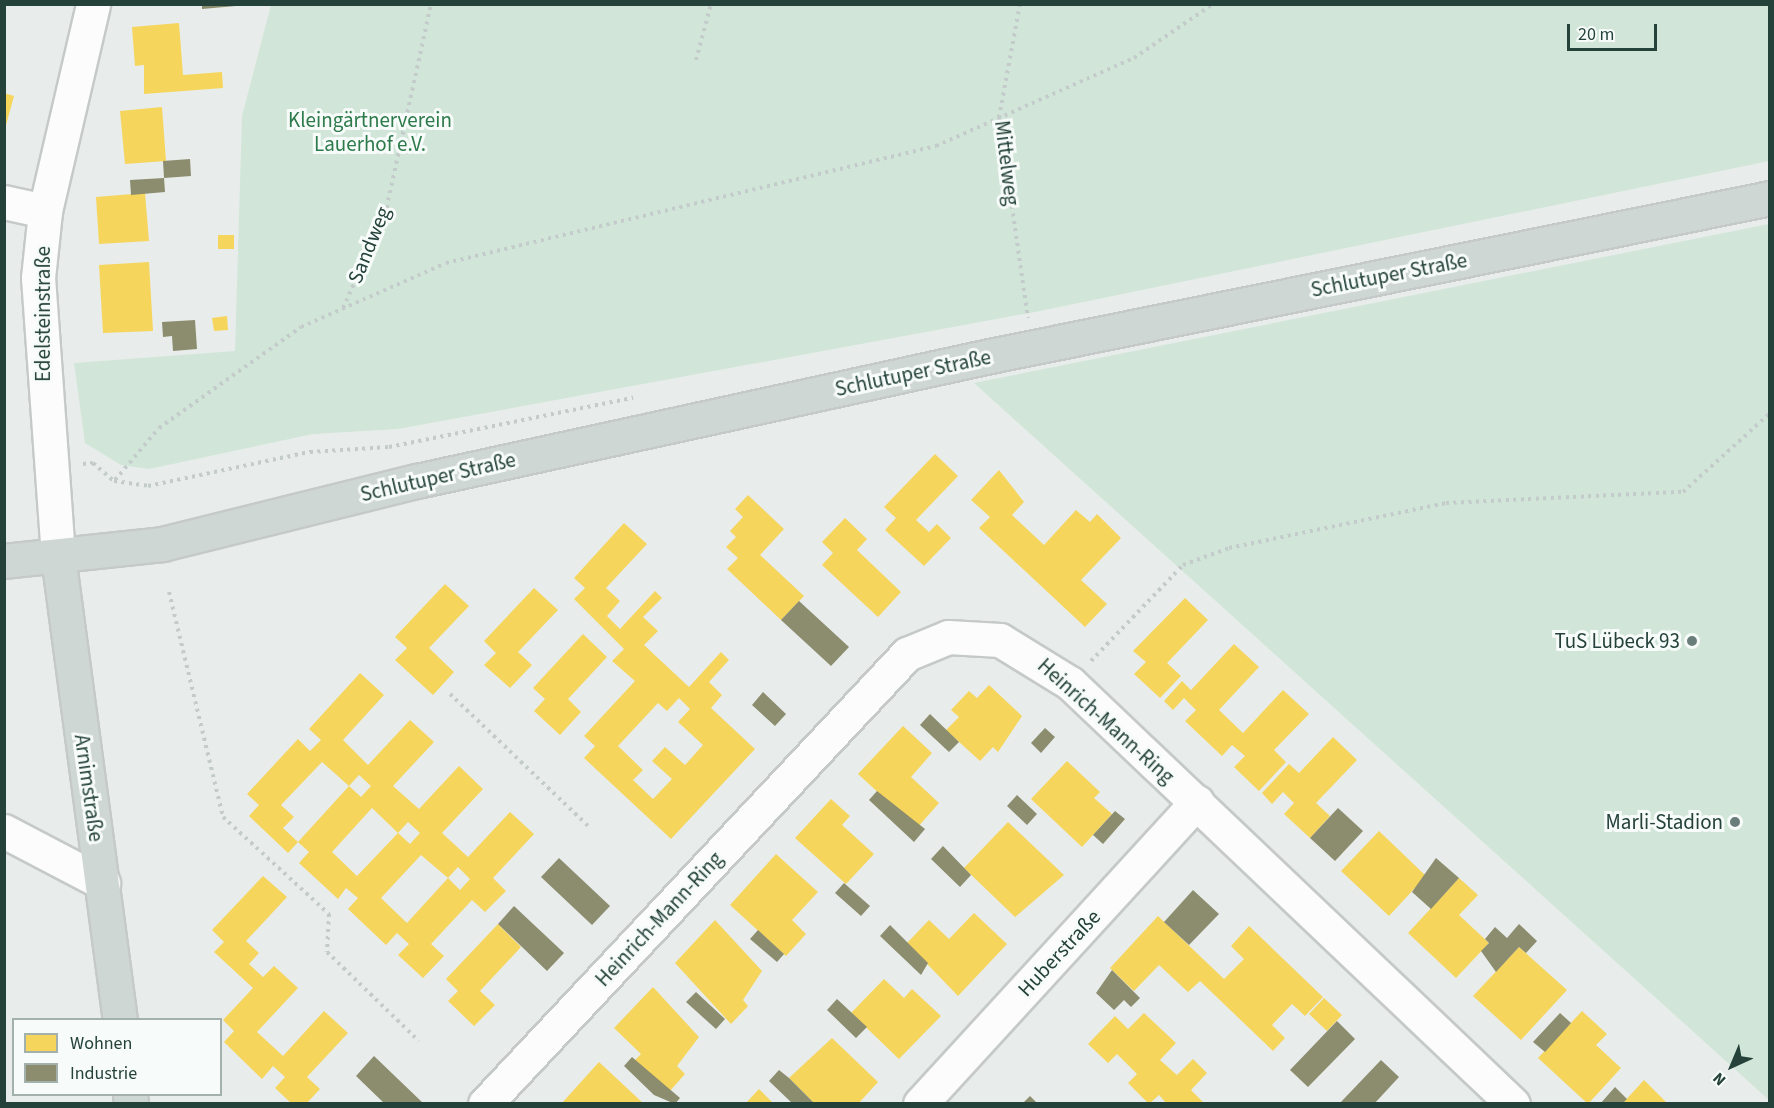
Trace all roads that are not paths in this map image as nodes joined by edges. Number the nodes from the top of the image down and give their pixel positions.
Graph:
1 (93, 4) edge
2 (1770, 198) edge
3 (4, 202) edge
4 (45, 211) junction
5 (58, 556) junction
6 (4, 561) edge
7 (1197, 802) junction
8 (4, 831) edge
9 (103, 883) junction
10 (120, 1018) edge
11 (485, 1104) edge
12 (920, 1104) edge
13 (1513, 1104) edge

1 - 4 street, Edelsteinstraße
2 - 5 main road, Schlutuper Straße
3 - 4 street
4 - 5 street, Edelsteinstraße
5 - 6 main road, Schlutuper Straße
5 - 9 main road, Arnimstraße
7 - 11 street, Heinrich-Mann-Ring
7 - 12 street, Huberstraße
7 - 13 street, Heinrich-Mann-Ring
8 - 9 street
9 - 10 main road, Arnimstraße

